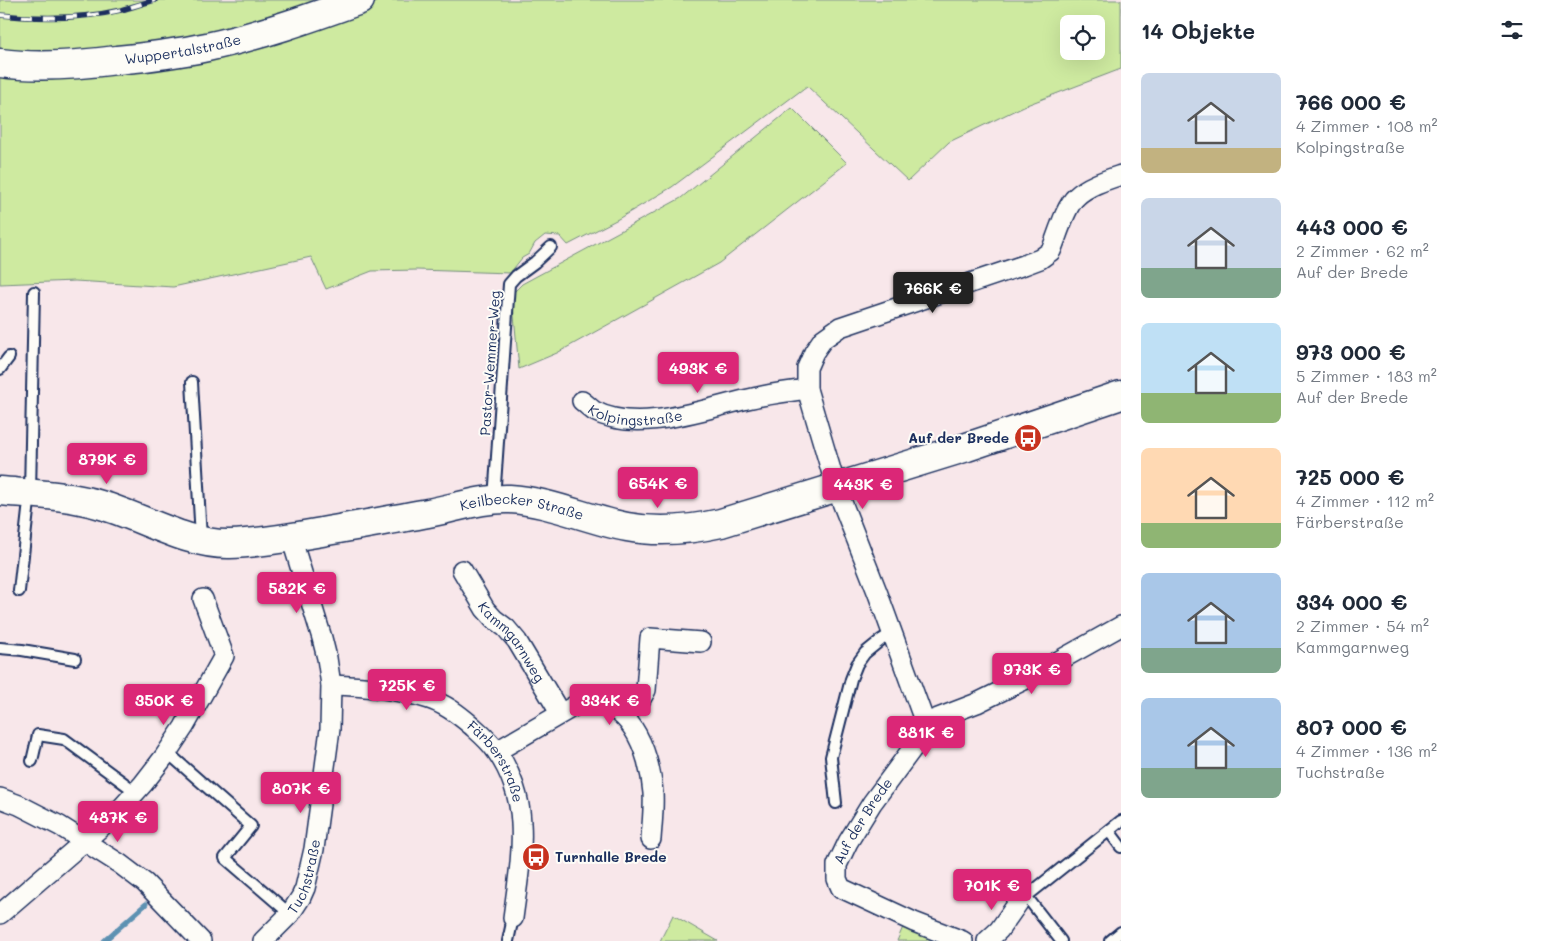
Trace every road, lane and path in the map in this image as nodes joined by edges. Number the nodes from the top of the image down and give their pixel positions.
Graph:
1 (360, 0) edge
2 (0, 63) edge
3 (1121, 175) edge
4 (551, 247) dead end
5 (34, 292) dead end
6 (9, 357) dead end
7 (0, 368) edge
8 (192, 382) dead end
9 (808, 389) junction
10 (1121, 395) edge
11 (582, 401) dead end
12 (836, 487) junction
13 (0, 490) edge
14 (30, 493) junction
15 (494, 500) junction
16 (292, 537) junction
17 (202, 541) junction
18 (462, 570) dead end
19 (19, 591) dead end
20 (203, 599) dead end
21 (1121, 626) edge
22 (892, 633) junction
23 (701, 642) dead end
24 (0, 648) edge
25 (76, 659) dead end
26 (331, 685) junction
27 (560, 713) junction
28 (623, 715) junction
29 (925, 723) junction
30 (496, 750) junction
31 (168, 752) junction
32 (32, 761) dead end
33 (136, 792) junction
34 (0, 798) edge
35 (836, 803) dead end
36 (1121, 821) edge
37 (1108, 831) junction
38 (651, 839) dead end
39 (86, 841) junction
40 (1121, 847) edge
41 (1022, 899) junction
42 (0, 914) edge
43 (290, 914) junction
44 (513, 918) joint
45 (1121, 932) edge
46 (201, 941) edge
47 (263, 941) edge
48 (508, 941) edge
49 (963, 941) edge
50 (987, 941) edge
51 (1061, 941) edge
52 (1110, 941) edge

1 - 2 main road, Wuppertalstraße
3 - 9 street
4 - 15 lane, Pastor-Wemmer-Weg
5 - 14 lane
6 - 7 lane
8 - 17 lane
9 - 11 street, Kolpingstraße
9 - 12 street
10 - 12 main road, Keilbecker Straße
12 - 15 main road, Keilbecker Straße
12 - 22 street
13 - 14 main road, Keilbecker Straße
14 - 17 main road, Keilbecker Straße
14 - 19 lane
15 - 16 main road, Keilbecker Straße
16 - 17 main road, Keilbecker Straße
16 - 26 street, Tuchstraße
18 - 27 street, Kammgarnweg
20 - 31 street
21 - 29 street
22 - 29 street
22 - 35 lane
23 - 28 street
24 - 25 lane
26 - 30 street, Färberstraße
26 - 43 street, Tuchstraße
27 - 28 street
27 - 30 street
28 - 38 street
29 - 49 street, Auf der Brede
30 - 44 street, Färberstraße
31 - 33 street
31 - 43 lane
32 - 33 lane
33 - 39 street
34 - 39 street
36 - 37 lane
37 - 40 lane
37 - 41 lane
39 - 42 street
39 - 46 street
41 - 50 street
41 - 51 lane
43 - 47 street, Tuchstraße
44 - 48 lane
45 - 52 lane

